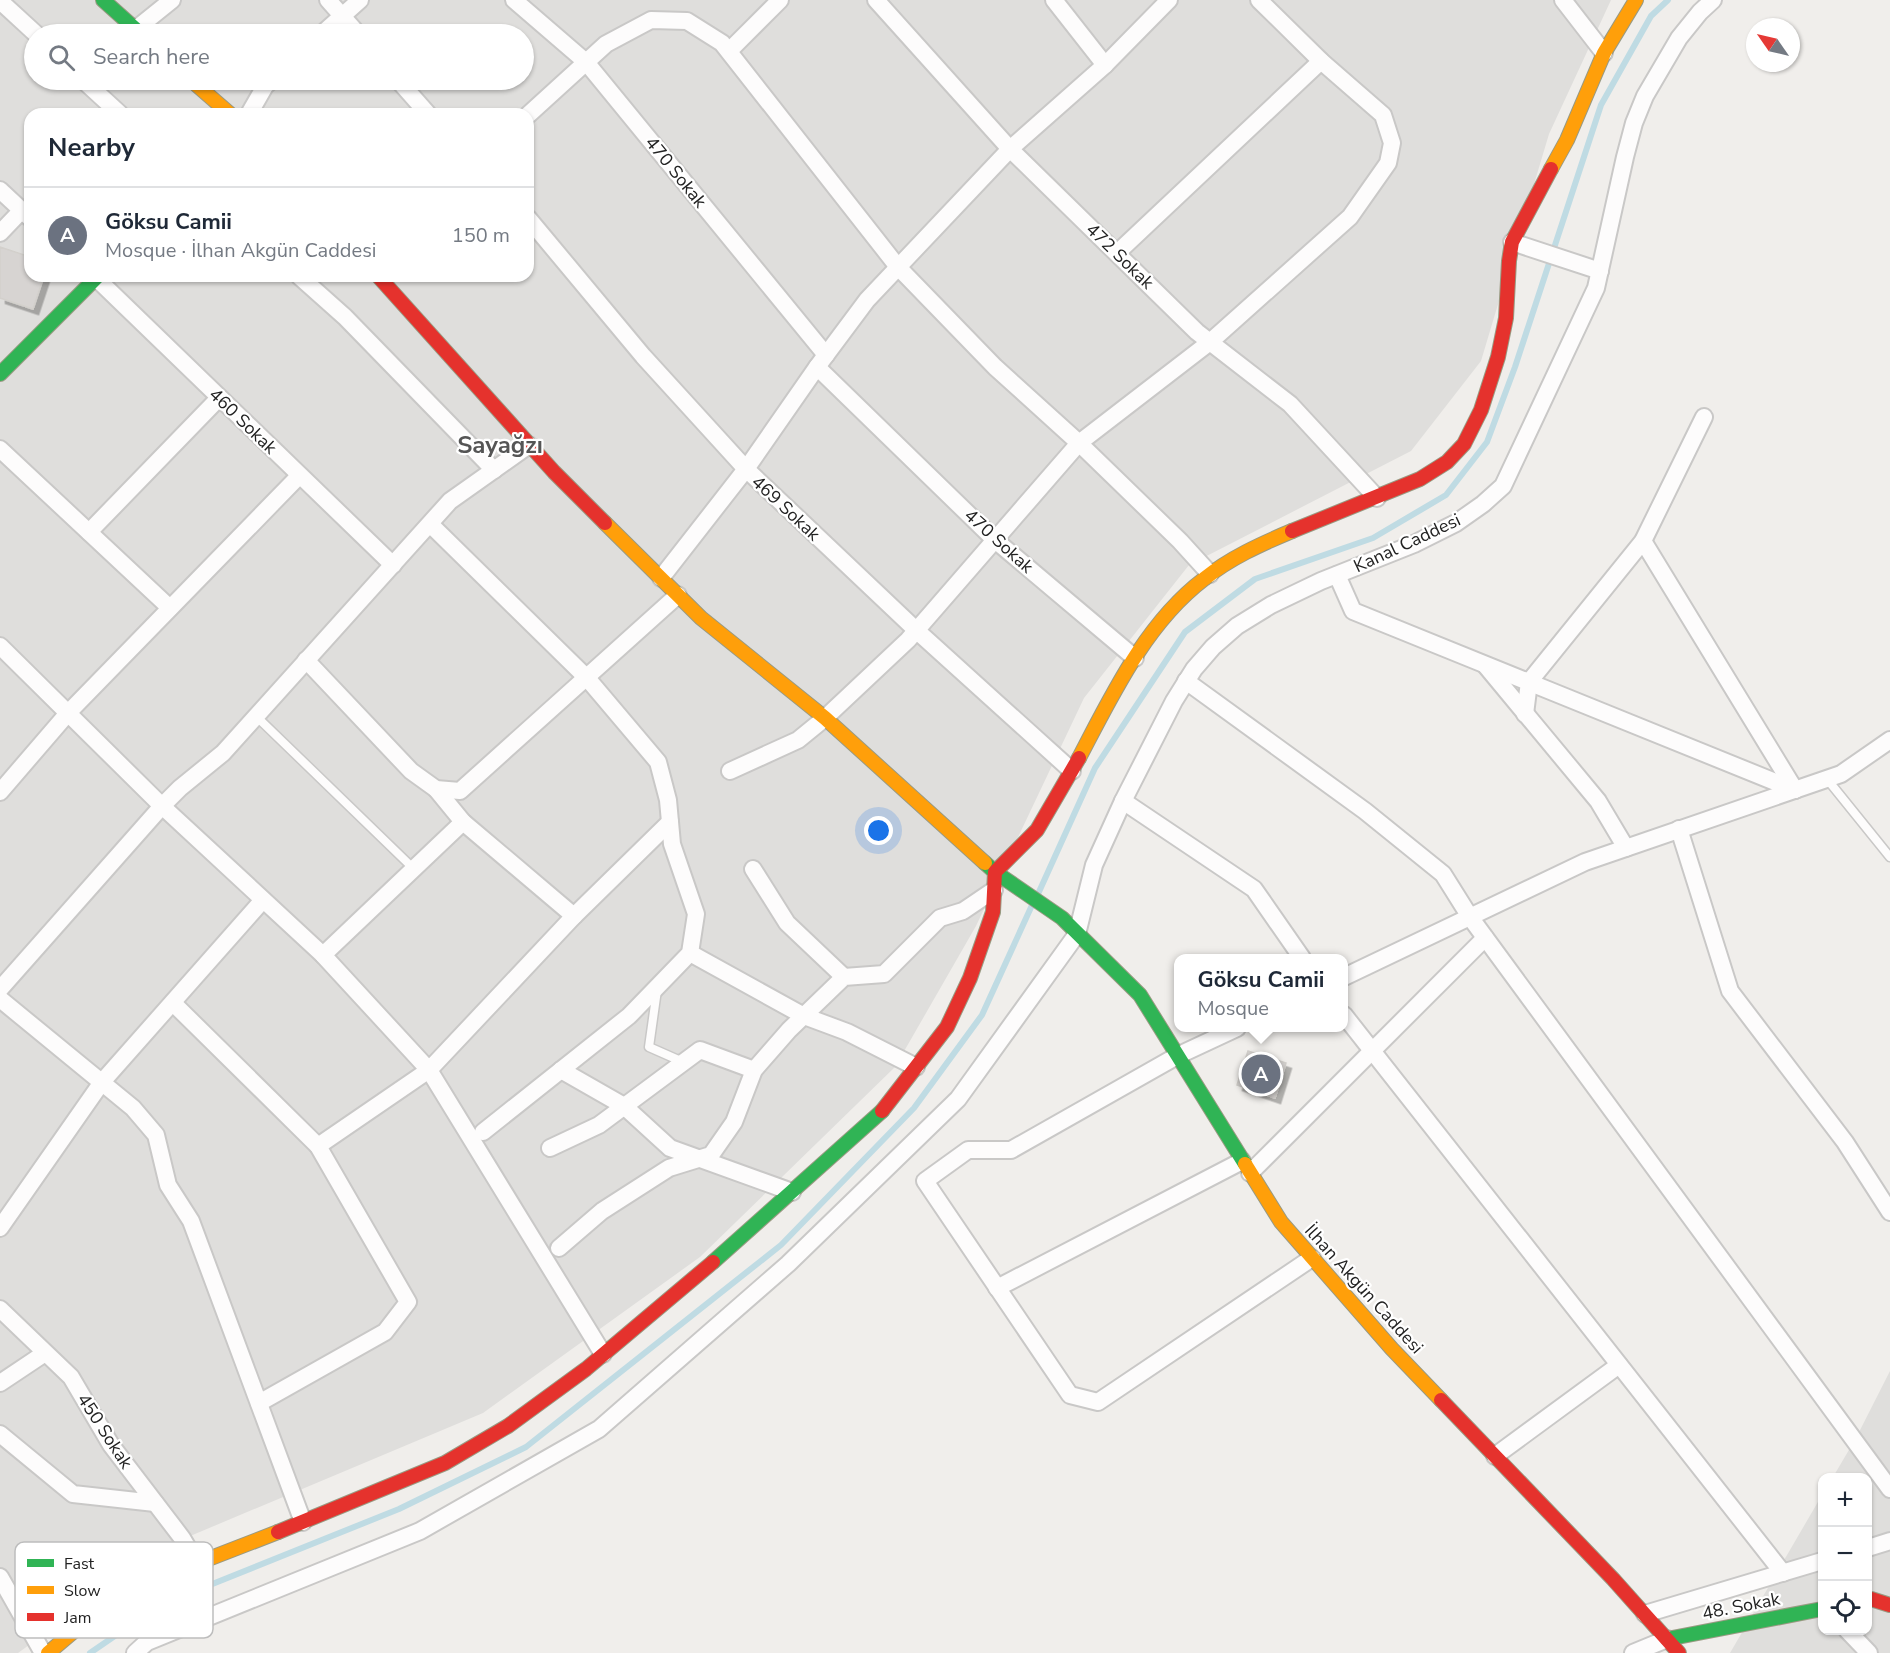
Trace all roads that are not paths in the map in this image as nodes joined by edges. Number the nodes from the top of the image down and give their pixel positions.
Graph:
1 (103, 0) edge
2 (172, 0) edge
3 (328, 0) edge
4 (360, 0) edge
5 (514, 0) edge
6 (780, 0) edge
7 (876, 0) edge
8 (1054, 0) edge
9 (1169, 0) edge
10 (1259, 0) edge
11 (1563, 0) edge
12 (1636, 0) edge
13 (1713, 0) edge
14 (0, 1) edge
15 (342, 16) junction
16 (25, 24) edge
17 (130, 24) edge
18 (147, 24) edge
19 (333, 24) edge
20 (349, 24) edge
21 (729, 51) junction
22 (1604, 53) junction
23 (1321, 61) junction
24 (586, 62) junction
25 (1105, 65) junction
26 (94, 90) edge
27 (202, 90) edge
28 (263, 90) edge
29 (407, 90) edge
30 (113, 108) edge
31 (223, 108) edge
32 (252, 108) edge
33 (423, 108) edge
34 (534, 110) edge
35 (1010, 149) junction
36 (0, 190) edge
37 (24, 212) edge
38 (24, 215) edge
39 (534, 225) edge
40 (0, 233) edge
41 (1512, 242) junction
42 (1117, 253) junction
43 (898, 267) junction
44 (1600, 271) junction
45 (91, 282) edge
46 (101, 282) edge
47 (306, 282) edge
48 (383, 282) edge
49 (1210, 342) junction
50 (822, 361) junction
51 (0, 374) edge
52 (219, 398) junction
53 (1704, 417) dead end
54 (1079, 442) junction
55 (529, 445) junction
56 (0, 449) edge
57 (746, 469) junction
58 (494, 470) junction
59 (299, 476) junction
60 (1377, 498) junction
61 (430, 524) junction
62 (89, 532) junction
63 (994, 540) junction
64 (1643, 541) junction
65 (393, 565) junction
66 (1210, 574) junction
67 (1337, 575) junction
68 (661, 578) junction
69 (678, 595) junction
70 (171, 608) junction
71 (916, 630) junction
72 (0, 646) edge
73 (1135, 658) junction
74 (306, 660) junction
75 (1484, 664) junction
76 (586, 678) junction
77 (1186, 681) junction
78 (1529, 682) junction
79 (68, 713) junction
80 (1525, 714) junction
81 (256, 716) junction
82 (825, 718) junction
83 (1890, 740) edge
84 (730, 771) dead end
85 (1072, 771) junction
86 (1827, 779) junction
87 (436, 789) junction
88 (1795, 790) junction
89 (0, 792) edge
90 (1123, 801) junction
91 (162, 806) junction
92 (463, 822) junction
93 (670, 822) junction
94 (1679, 829) junction
95 (1626, 848) junction
96 (1890, 857) edge
97 (414, 869) junction
98 (753, 869) dead end
99 (995, 872) junction
100 (1002, 886) junction
101 (263, 900) junction
102 (574, 916) junction
103 (1470, 917) junction
104 (1077, 934) junction
105 (1485, 938) junction
106 (690, 953) junction
107 (1299, 954) edge
108 (323, 955) junction
109 (1348, 975) edge
110 (844, 977) junction
111 (657, 987) junction
112 (0, 989) edge
113 (0, 999) edge
114 (172, 1003) junction
115 (804, 1016) junction
116 (1348, 1020) edge
117 (1229, 1032) edge
118 (1372, 1051) junction
119 (1178, 1056) junction
120 (683, 1062) junction
121 (915, 1068) junction
122 (429, 1070) junction
123 (561, 1070) junction
124 (754, 1070) junction
125 (102, 1082) junction
126 (624, 1107) junction
127 (483, 1132) dead end
128 (318, 1146) junction
129 (550, 1148) dead end
130 (698, 1159) junction
131 (1246, 1167) junction
132 (792, 1192) junction
133 (1890, 1212) edge
134 (0, 1228) edge
135 (559, 1248) dead end
136 (1312, 1258) junction
137 (997, 1288) junction
138 (0, 1309) edge
139 (45, 1353) junction
140 (603, 1354) junction
141 (1619, 1365) junction
142 (0, 1383) edge
143 (259, 1403) junction
144 (0, 1434) edge
145 (1495, 1456) junction
146 (1890, 1489) edge
147 (156, 1503) junction
148 (303, 1522) junction
149 (184, 1542) edge
150 (1888, 1543) edge
151 (1872, 1547) edge
152 (213, 1558) edge
153 (1818, 1562) edge
154 (1783, 1573) junction
155 (0, 1576) edge
156 (1872, 1599) edge
157 (15, 1603) edge
158 (1890, 1605) edge
159 (1818, 1610) edge
160 (1645, 1614) junction
161 (213, 1615) edge
162 (1852, 1635) edge
163 (35, 1638) edge
164 (66, 1638) edge
165 (157, 1638) edge
166 (1667, 1639) junction
167 (43, 1653) edge
168 (48, 1653) edge
169 (135, 1653) edge
170 (1633, 1653) edge
171 (1679, 1653) edge
172 (1869, 1653) edge

1 - 17 street
2 - 18 street
3 - 15 street
4 - 15 street
5 - 24 street, 470 Sokak
6 - 21 street
7 - 35 street, 472 Sokak
8 - 25 street
9 - 25 street
10 - 23 street
11 - 22 street
12 - 22 street
13 - 44 street, Kanal Caddesi
14 - 16 street
15 - 19 street
15 - 20 street
21 - 24 street
21 - 43 street
22 - 41 street
23 - 42 street
23 - 49 street
24 - 34 street
24 - 50 street, 470 Sokak
25 - 35 street
26 - 30 street
27 - 31 street
28 - 32 street
29 - 33 street
35 - 42 street, 472 Sokak
35 - 43 street
36 - 37 street
38 - 40 street
39 - 57 street, 469 Sokak
41 - 44 street
41 - 60 street
42 - 49 street, 472 Sokak
43 - 50 street
43 - 54 street
44 - 67 street, Kanal Caddesi
45 - 51 street
46 - 52 street, 460 Sokak
47 - 58 street
48 - 55 street, İlhan Akgün Caddesi
49 - 54 street
49 - 60 street, 472 Sokak
50 - 57 street
50 - 63 street, 470 Sokak
52 - 59 street, 460 Sokak
52 - 62 street
53 - 64 street
54 - 63 street
54 - 66 street
55 - 58 street
55 - 68 street, İlhan Akgün Caddesi
56 - 62 street
57 - 68 street
57 - 71 street, 469 Sokak
58 - 61 street
59 - 65 street, 460 Sokak
59 - 70 street
60 - 66 street
61 - 65 street
61 - 76 street
62 - 70 street
63 - 71 street
63 - 73 street, 470 Sokak
64 - 78 street
64 - 88 street
65 - 74 street
66 - 73 street
67 - 75 street
67 - 77 street, Kanal Caddesi
68 - 69 street, İlhan Akgün Caddesi
69 - 76 street
69 - 82 street, İlhan Akgün Caddesi
70 - 79 street
71 - 82 street
71 - 85 street, 469 Sokak
72 - 79 street
73 - 85 street
74 - 81 street
74 - 87 street
75 - 78 street
75 - 80 street
76 - 87 street
76 - 93 street
77 - 90 street, Kanal Caddesi
77 - 103 street
78 - 80 street
78 - 88 street
79 - 89 street
79 - 91 street
80 - 95 street
81 - 91 street
81 - 97 lane
82 - 84 street
82 - 99 street, İlhan Akgün Caddesi
83 - 86 street
85 - 99 street
86 - 88 street
86 - 96 lane
87 - 92 street
88 - 94 street
90 - 104 street, Kanal Caddesi
90 - 107 street
91 - 101 street
91 - 112 street
92 - 97 street
92 - 102 street
93 - 102 street
93 - 106 street
94 - 95 street
94 - 133 street
95 - 103 street
97 - 108 street
98 - 110 street
99 - 100 street, İlhan Akgün Caddesi
100 - 104 street, İlhan Akgün Caddesi
100 - 110 street
100 - 121 street
101 - 108 street
101 - 114 street
102 - 122 street
103 - 105 street
103 - 109 street
104 - 119 street, İlhan Akgün Caddesi
104 - 161 street
105 - 118 street
105 - 146 street
106 - 111 street
106 - 115 street
108 - 122 street
110 - 115 street
111 - 120 lane
111 - 123 street
113 - 125 street
114 - 125 street
114 - 128 street
115 - 121 street
115 - 124 street
116 - 118 street
117 - 119 street
118 - 131 street
118 - 141 street
119 - 131 street, İlhan Akgün Caddesi
119 - 137 street
120 - 124 street
120 - 126 street
121 - 132 street
122 - 128 street
122 - 140 street
123 - 126 street
123 - 127 street
124 - 130 street
125 - 134 street
125 - 143 street
126 - 129 street
126 - 130 street
128 - 143 street
130 - 132 street
130 - 135 street
131 - 136 street, İlhan Akgün Caddesi
131 - 137 street
132 - 140 street
136 - 137 street
136 - 145 street, İlhan Akgün Caddesi
138 - 139 street, 450 Sokak
139 - 142 street
139 - 147 street, 450 Sokak
140 - 148 street
141 - 145 street
141 - 154 street
143 - 148 street
144 - 147 street
145 - 160 street, İlhan Akgün Caddesi
147 - 149 street, 450 Sokak
148 - 152 street
150 - 151 street
153 - 154 street
154 - 160 street
155 - 157 street
156 - 158 street
159 - 166 street, 48. Sokak
160 - 166 street, İlhan Akgün Caddesi
162 - 172 street
163 - 167 street
164 - 168 street
165 - 169 street
166 - 170 street
166 - 171 street, İlhan Akgün Caddesi

